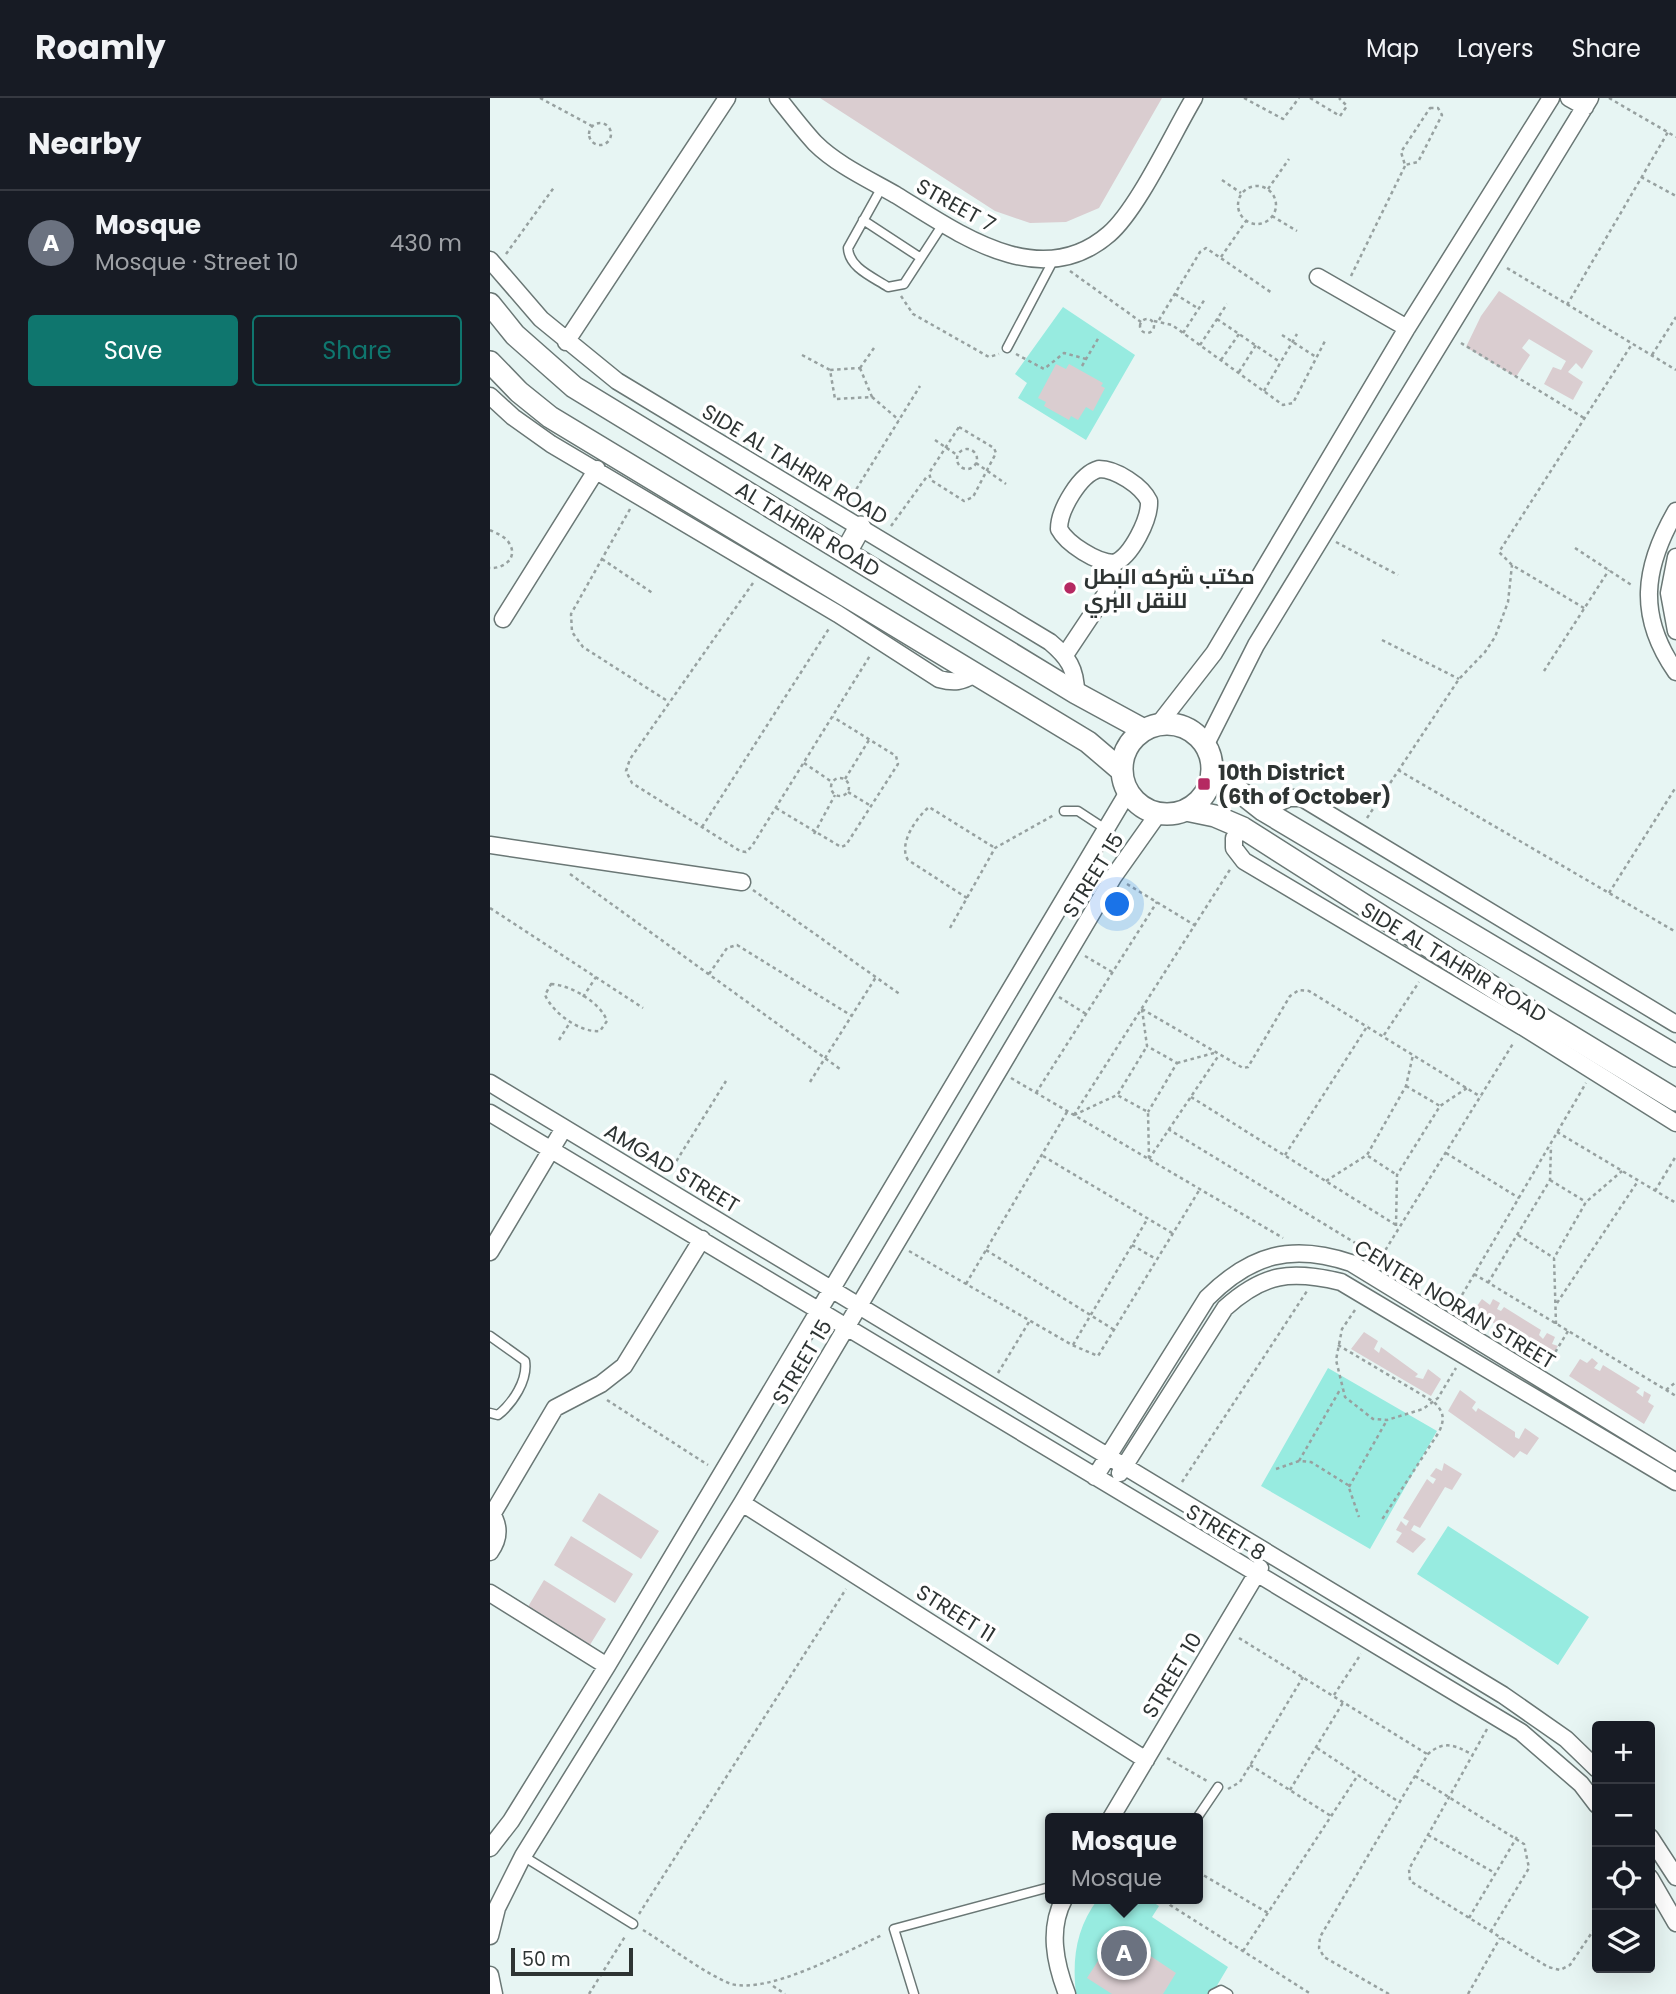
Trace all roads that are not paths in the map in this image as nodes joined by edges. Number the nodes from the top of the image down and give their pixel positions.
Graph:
1 (727, 98) edge
2 (778, 98) edge
3 (1194, 98) edge
4 (1551, 98) edge
5 (1569, 98) edge
6 (1587, 103) edge
7 (882, 187) junction
8 (863, 220) junction
9 (943, 224) junction
10 (921, 258) junction
11 (1054, 260) junction
12 (493, 264) edge
13 (1318, 277) dead end
14 (490, 304) edge
15 (1407, 328) junction
16 (566, 342) junction
17 (1007, 348) road end
18 (490, 362) edge
19 (490, 396) edge
20 (597, 469) junction
21 (1676, 511) edge
22 (860, 527) junction
23 (846, 552) junction
24 (1676, 557) edge
25 (1114, 563) junction
26 (503, 619) dead end
27 (1676, 631) edge
28 (1065, 655) junction
29 (1676, 672) edge
30 (975, 674) junction
31 (1076, 693) junction
32 (1151, 728) junction
33 (1205, 746) junction
34 (1212, 769) junction
35 (1122, 771) junction
36 (1128, 792) junction
37 (1186, 810) junction
38 (1263, 810) junction
39 (1064, 811) road end
40 (1158, 814) junction
41 (1242, 828) junction
42 (1107, 831) junction
43 (490, 845) edge
44 (742, 882) road end
45 (1676, 1024) edge
46 (1560, 1040) junction
47 (1676, 1056) edge
48 (490, 1083) edge
49 (1676, 1100) edge
50 (490, 1113) edge
51 (1676, 1123) edge
52 (564, 1128) junction
53 (550, 1150) junction
54 (702, 1239) junction
55 (490, 1252) edge
56 (833, 1289) junction
57 (860, 1305) junction
58 (820, 1311) junction
59 (847, 1327) junction
60 (490, 1336) edge
61 (490, 1413) edge
62 (1108, 1456) junction
63 (1676, 1462) edge
64 (1124, 1466) junction
65 (1096, 1477) junction
66 (1676, 1482) edge
67 (1112, 1487) junction
68 (742, 1503) junction
69 (491, 1512) edge
70 (490, 1552) edge
71 (1268, 1554) junction
72 (1256, 1575) junction
73 (490, 1593) edge
74 (607, 1666) junction
75 (1149, 1754) junction
76 (1592, 1765) edge
77 (1218, 1787) road end
78 (1592, 1798) edge
79 (1114, 1813) edge
80 (1200, 1813) edge
81 (1655, 1845) edge
82 (490, 1848) edge
83 (523, 1856) junction
84 (1676, 1877) edge
85 (1655, 1887) edge
86 (1045, 1889) edge
87 (1062, 1904) edge
88 (1676, 1923) edge
89 (633, 1924) road end
90 (490, 1936) edge
91 (490, 1975) edge
92 (494, 1994) edge
93 (914, 1994) edge
94 (1067, 1994) edge
95 (1213, 1994) edge
96 (1228, 1994) edge

1 - 16 street
2 - 7 street, STREET 7
3 - 11 street, STREET 7
4 - 15 street
5 - 6 street
6 - 33 street
7 - 8 lane
7 - 9 street, STREET 7
8 - 10 lane
8 - 10 lane
9 - 10 lane
9 - 11 street, STREET 7
11 - 17 lane
12 - 16 street, SIDE AL TAHRIR ROAD
13 - 15 street
14 - 23 street, AL TAHRIR ROAD
15 - 32 street
16 - 22 street, SIDE AL TAHRIR ROAD
18 - 30 street, AL TAHRIR ROAD
19 - 20 street
20 - 26 street
20 - 30 street
21 - 29 street
22 - 23 street
22 - 28 street, SIDE AL TAHRIR ROAD
23 - 31 street, AL TAHRIR ROAD
24 - 27 street
25 - 25 street
25 - 28 street
28 - 31 street
30 - 35 street, AL TAHRIR ROAD
31 - 32 street, AL TAHRIR ROAD
32 - 33 street
32 - 35 street
33 - 34 street
34 - 37 street
34 - 38 street
35 - 36 street
36 - 40 street
36 - 42 street, STREET 15
37 - 40 street
37 - 41 street
38 - 45 street
38 - 47 street
39 - 42 lane
40 - 57 street, STREET 15
41 - 46 street
41 - 46 street, SIDE AL TAHRIR ROAD
42 - 56 street, STREET 15
43 - 44 street
46 - 49 street
46 - 51 street, SIDE AL TAHRIR ROAD
48 - 52 street, AMGAD STREET
50 - 53 street
52 - 53 street
52 - 56 street, AMGAD STREET
53 - 54 street
53 - 55 street
54 - 58 street
54 - 69 street
56 - 57 street, STREET 8
56 - 58 street, STREET 15
57 - 59 street, STREET 15
57 - 62 street, STREET 8
58 - 59 street, STREET 8
58 - 74 street, STREET 15
59 - 65 street, STREET 8
59 - 68 street, STREET 15
60 - 61 lane
62 - 63 street, CENTER NORAN STREET
62 - 64 street, STREET 8
62 - 65 street, CENTER NORAN STREET
64 - 66 street, CENTER NORAN STREET
64 - 67 street, CENTER NORAN STREET
64 - 71 street, STREET 8
65 - 67 street, STREET 8
67 - 72 street, STREET 8
68 - 75 street, STREET 11
68 - 83 street, STREET 15
69 - 70 street
71 - 72 street, STREET 10
71 - 76 street, STREET 8
72 - 75 street, STREET 10
72 - 78 street, STREET 8
73 - 74 street
74 - 82 street, STREET 15
75 - 79 street, STREET 10
77 - 80 lane
81 - 84 street
83 - 89 lane
83 - 90 street, STREET 15
85 - 88 street
86 - 93 lane
87 - 94 street
91 - 92 street
95 - 96 lane

